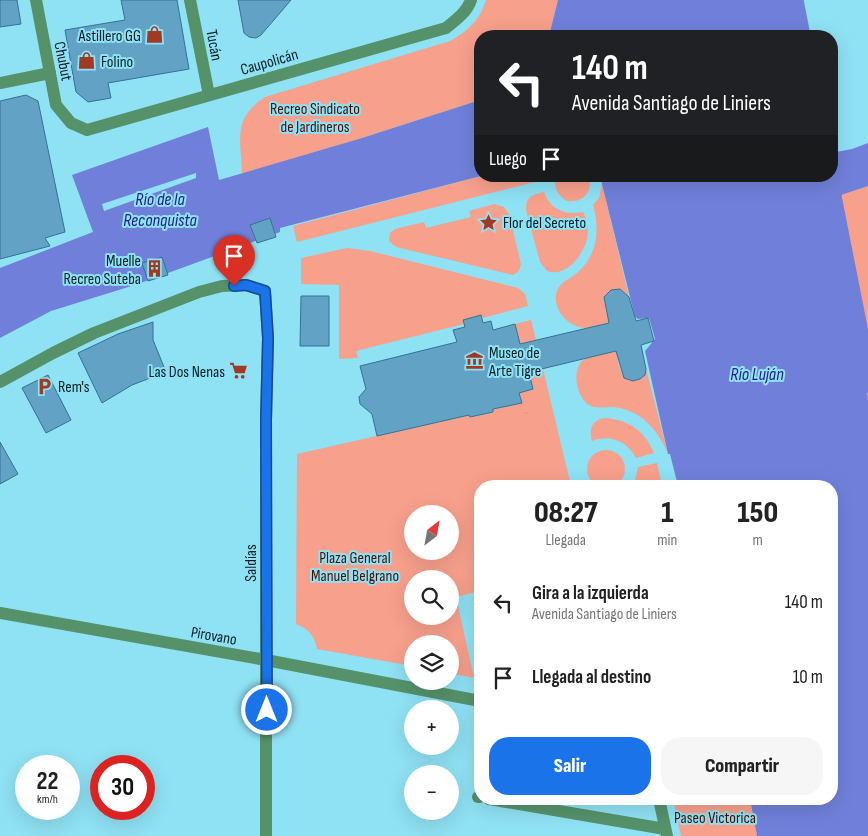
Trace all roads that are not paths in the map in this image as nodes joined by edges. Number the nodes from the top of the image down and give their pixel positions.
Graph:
1 (36, 0) edge
2 (190, 0) edge
3 (470, 3) edge
4 (50, 73) junction
5 (0, 83) edge
6 (209, 95) junction
7 (71, 123) joint
8 (0, 382) edge
9 (0, 613) edge
10 (266, 660) junction
11 (474, 700) edge
12 (520, 805) edge
13 (660, 805) edge
14 (666, 832) edge
15 (266, 836) edge

1 - 4 street, Chubut
2 - 6 street, Tucán
3 - 6 street, Caupolicán
4 - 5 street
4 - 7 street, Chubut
6 - 7 street, Caupolicán
8 - 10 street, Saldías
9 - 10 street, Pirovano
10 - 11 street, Pirovano
10 - 15 street, Saldías
12 - 14 street
13 - 14 street

